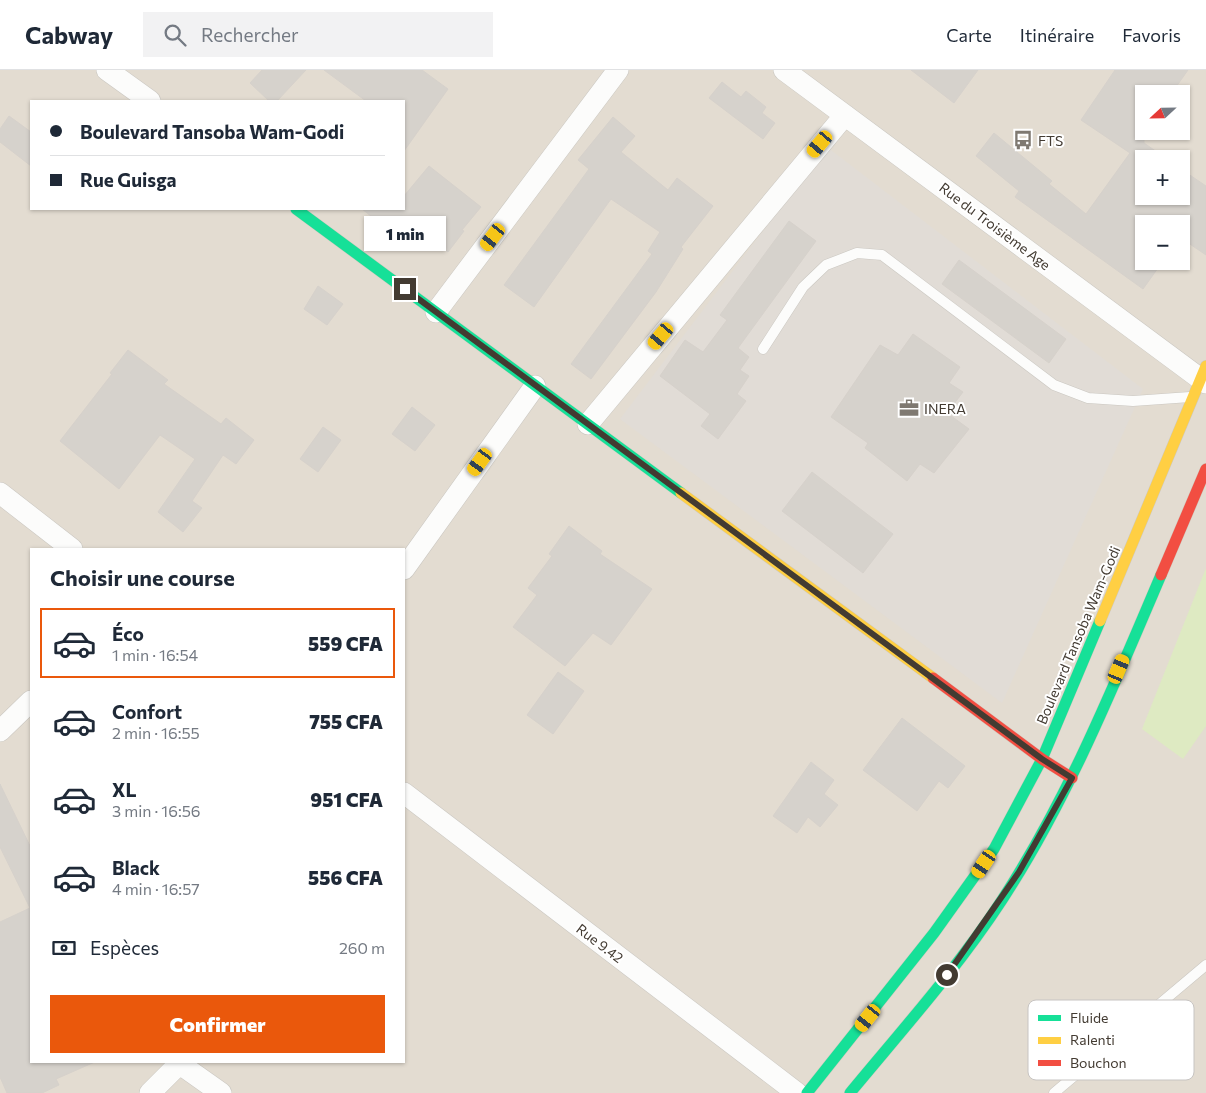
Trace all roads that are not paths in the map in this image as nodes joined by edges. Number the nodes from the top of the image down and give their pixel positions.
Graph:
1 (107, 70) edge
2 (618, 70) edge
3 (784, 70) edge
4 (149, 100) edge
5 (844, 115) junction
6 (297, 210) edge
7 (436, 312) junction
8 (763, 348) dead end
9 (1201, 381) edge
10 (535, 386) junction
11 (588, 424) junction
12 (1206, 469) edge
13 (0, 493) edge
14 (71, 548) edge
15 (405, 568) edge
16 (30, 702) edge
17 (0, 731) edge
18 (1042, 759) junction
19 (1072, 778) junction
20 (405, 795) edge
21 (1206, 965) edge
22 (1164, 1000) edge
23 (181, 1063) edge
24 (1069, 1080) edge
25 (150, 1093) edge
26 (221, 1093) edge
27 (797, 1093) edge
28 (807, 1093) edge
29 (850, 1093) edge
30 (1054, 1093) edge

1 - 4 street
2 - 7 street
3 - 5 street, Rue du Troisième Age
5 - 9 street, Rue du Troisième Age
5 - 11 street
6 - 7 main road
7 - 10 main road
8 - 9 lane
9 - 18 main road, Boulevard Tansoba Wam-Godi
10 - 11 main road
10 - 15 street
11 - 18 main road
12 - 19 main road
13 - 14 street
16 - 17 street
18 - 19 main road
18 - 28 main road, Boulevard Tansoba Wam-Godi
19 - 29 main road
20 - 27 street, Rue 9.42
21 - 22 lane
23 - 25 street
23 - 26 street
24 - 30 lane

